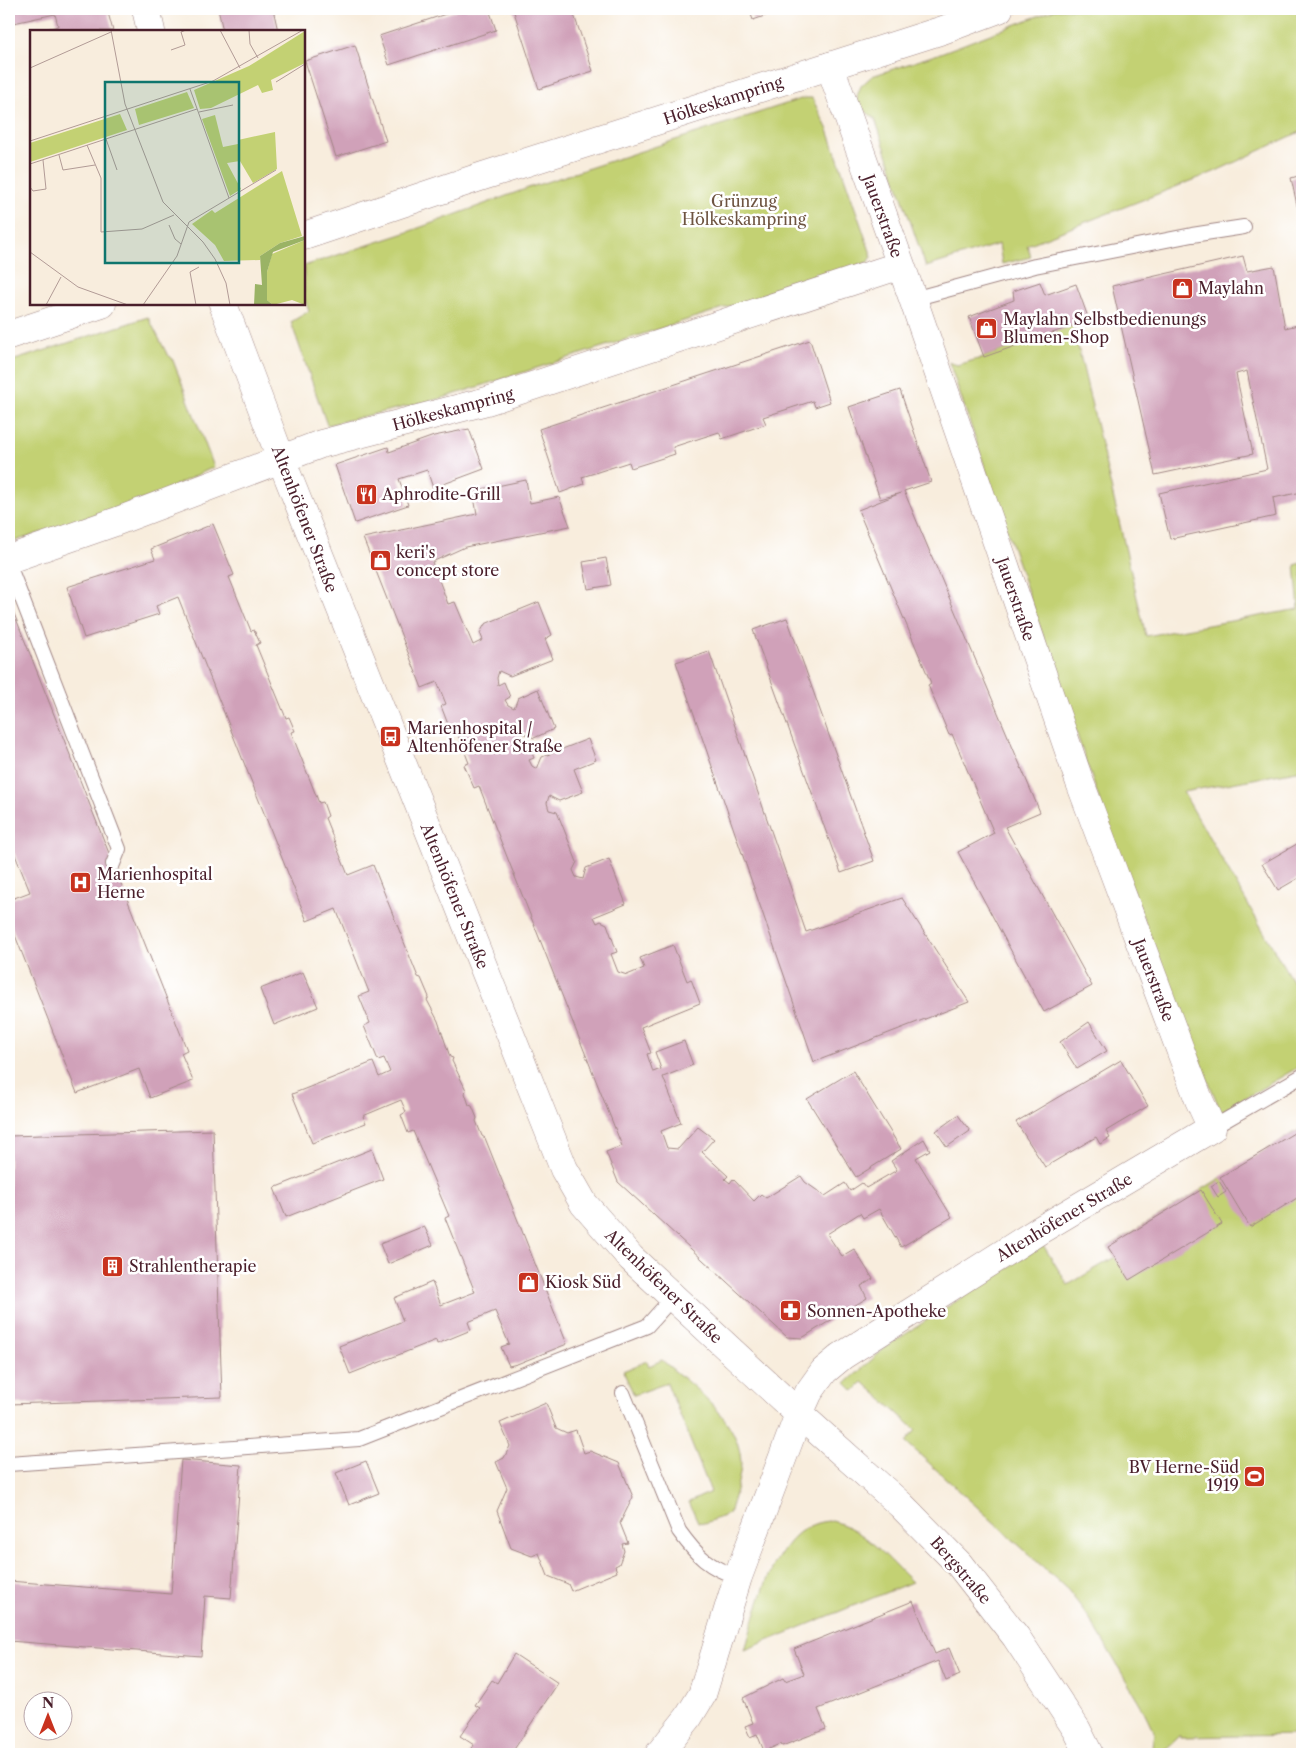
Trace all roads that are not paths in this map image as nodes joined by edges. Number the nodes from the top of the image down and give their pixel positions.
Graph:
1 (146, 9) edge
2 (999, 9) edge
3 (151, 30) edge
4 (830, 66) junction
5 (1244, 227) dead end
6 (305, 236) edge
7 (901, 265) junction
8 (913, 299) junction
9 (99, 305) edge
10 (223, 305) edge
11 (9, 335) edge
12 (281, 458) junction
13 (9, 559) edge
14 (9, 565) edge
15 (113, 864) dead end
16 (1302, 1076) edge
17 (1212, 1128) junction
18 (673, 1297) junction
19 (624, 1393) dead end
20 (799, 1414) junction
21 (9, 1464) edge
22 (738, 1577) junction
23 (659, 1754) edge
24 (1089, 1754) edge

1 - 3 street
2 - 4 street, Hölkeskampring
4 - 6 street, Hölkeskampring
4 - 7 street, Jauerstraße
5 - 8 lane
7 - 8 street, Jauerstraße
7 - 12 street, Hölkeskampring
8 - 17 street, Jauerstraße
9 - 11 street
10 - 12 street, Altenhöfener Straße
12 - 13 street, Hölkeskampring
12 - 18 street, Altenhöfener Straße
14 - 15 lane
16 - 17 lane, Altenhöfener Straße
17 - 20 street, Altenhöfener Straße
18 - 20 street, Altenhöfener Straße
18 - 21 lane
19 - 22 lane
20 - 22 street, Altenhöfener Straße
20 - 24 street, Bergstraße
22 - 23 street, Altenhöfener Straße

